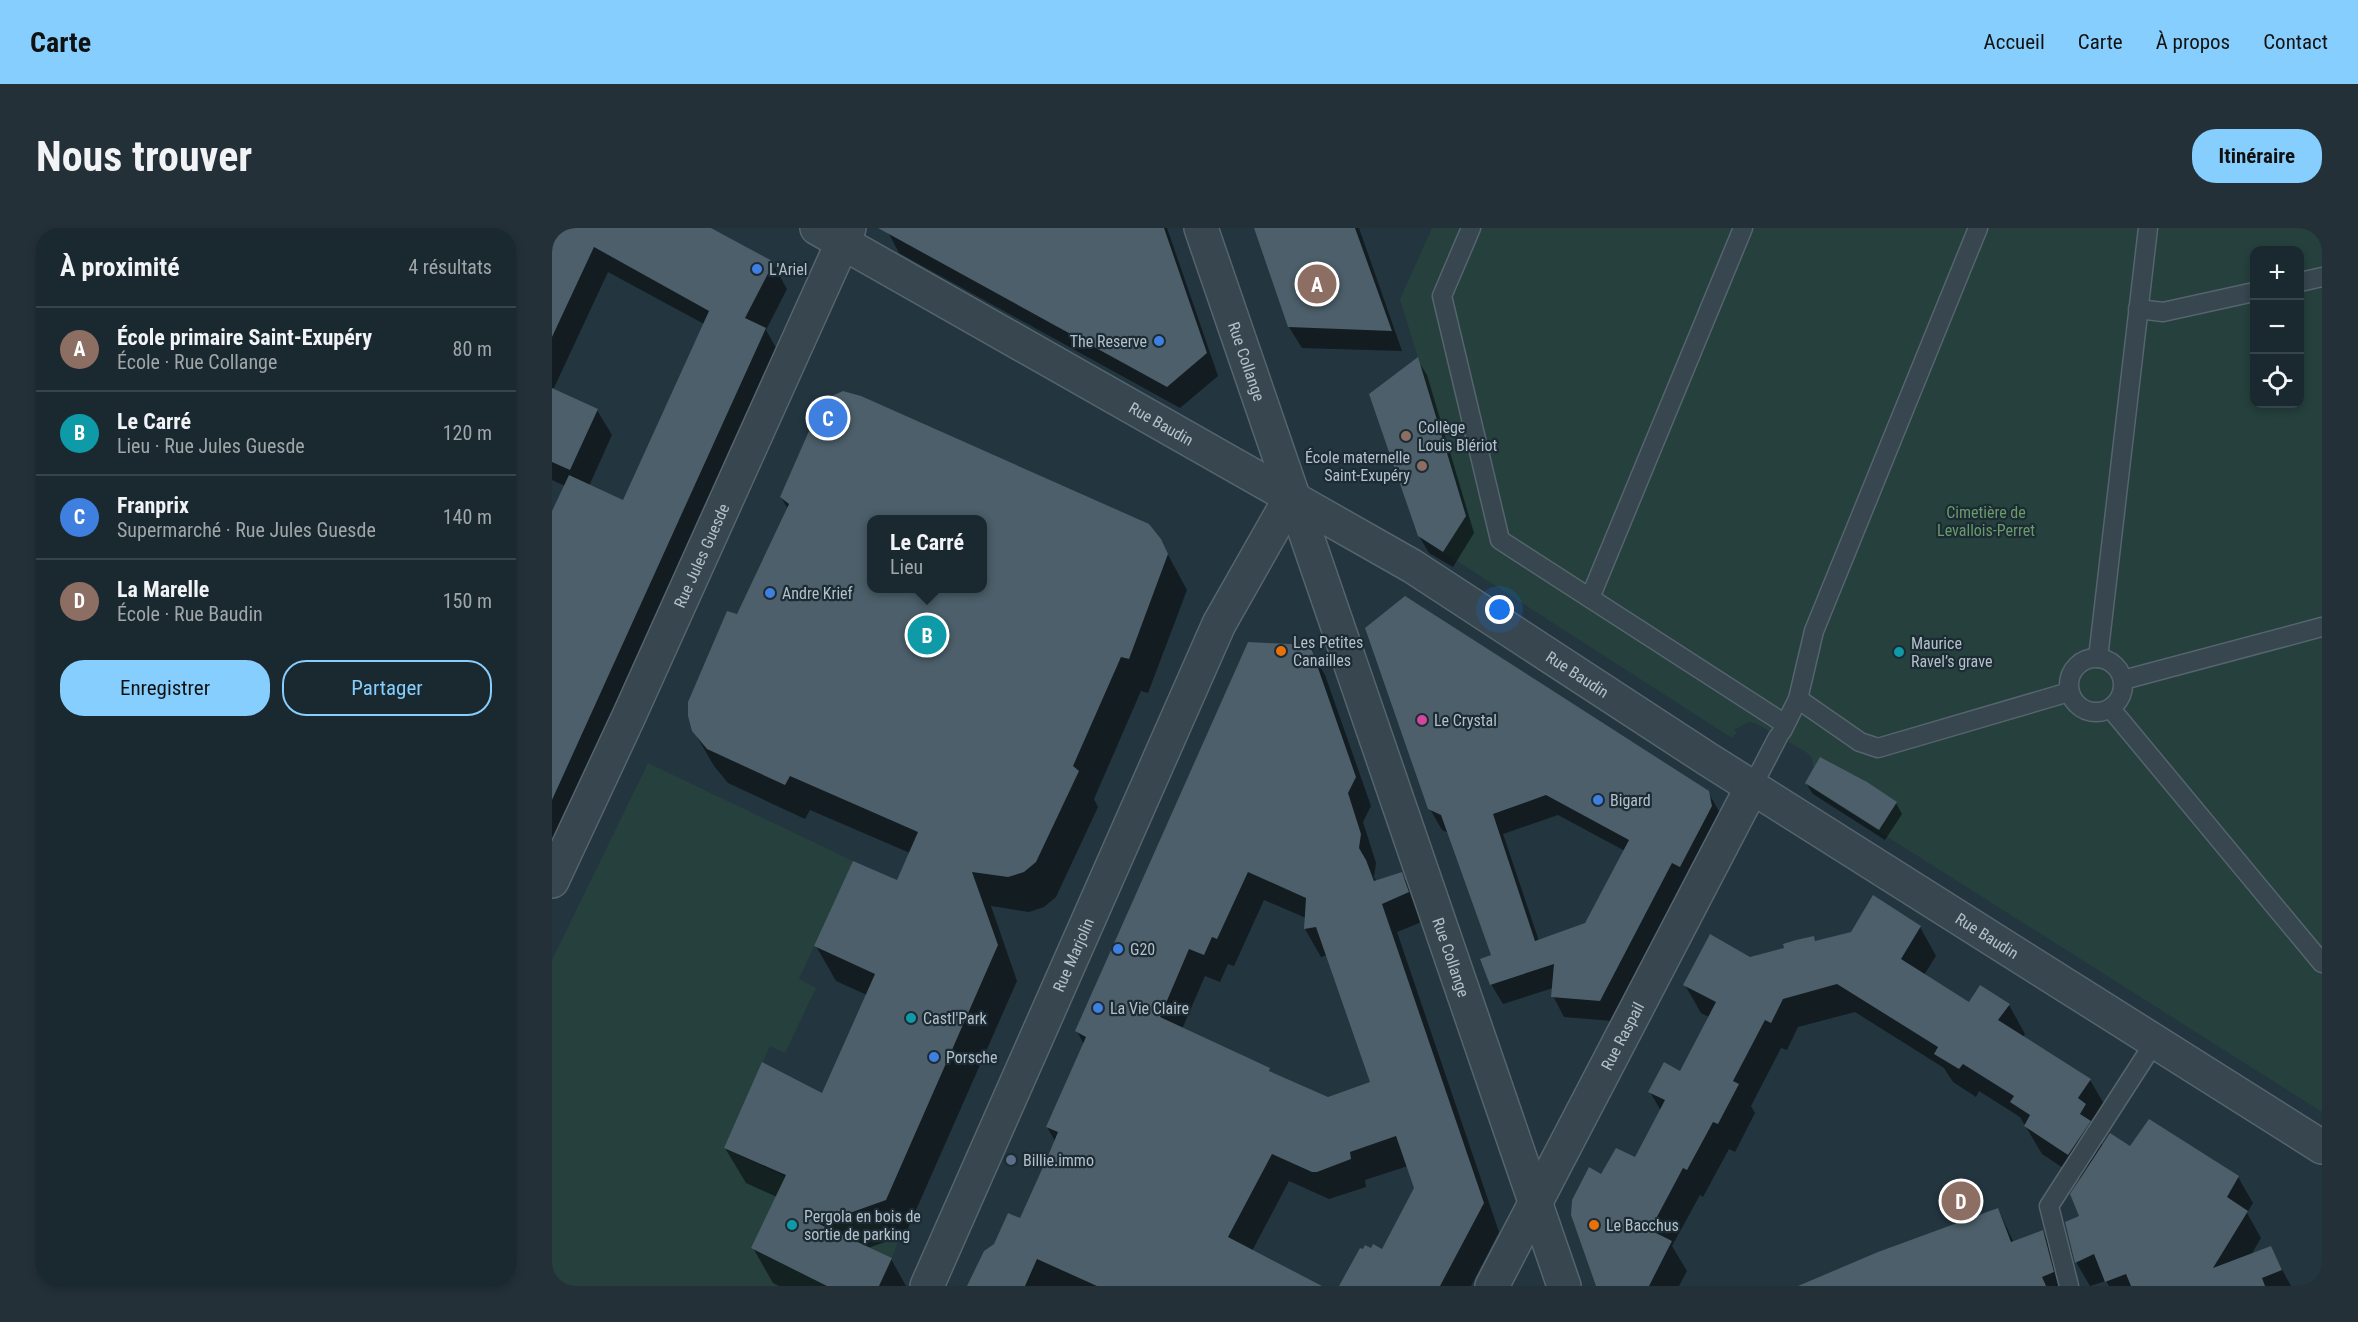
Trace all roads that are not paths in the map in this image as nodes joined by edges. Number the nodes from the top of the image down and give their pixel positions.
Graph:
1 (1201, 228) edge
2 (1471, 228) edge
3 (1743, 228) edge
4 (1978, 228) edge
5 (2148, 228) edge
6 (836, 233) edge
7 (2322, 277) edge
8 (2304, 281) edge
9 (2250, 293) edge
10 (2138, 309) junction
11 (1292, 496) junction
12 (1590, 598) junction
13 (2322, 627) edge
14 (2098, 658) junction
15 (2123, 680) junction
16 (2069, 692) junction
17 (1798, 699) junction
18 (2111, 709) junction
19 (1782, 731) junction
20 (1752, 787) junction
21 (552, 881) edge
22 (2322, 963) edge
23 (2154, 1043) junction
24 (2322, 1148) edge
25 (1535, 1204) junction
26 (927, 1286) edge
27 (1492, 1286) edge
28 (1564, 1286) edge
29 (2069, 1286) edge

1 - 11 street, Rue Collange
2 - 12 lane
3 - 12 lane
4 - 17 lane
5 - 10 lane
6 - 11 street, Rue Baudin
6 - 21 street, Rue Jules Guesde
7 - 8 lane
9 - 10 lane
10 - 14 lane
11 - 20 street, Rue Baudin
11 - 25 street, Rue Collange
11 - 26 street, Rue Marjolin
12 - 19 lane
13 - 15 lane
14 - 15 lane
14 - 16 lane
15 - 18 lane
16 - 17 lane
16 - 18 lane
17 - 19 lane
18 - 22 lane
19 - 20 lane
20 - 23 street, Rue Baudin
20 - 25 street, Rue Raspail
23 - 24 street, Rue Baudin
23 - 29 lane
25 - 27 street, Rue Raspail
25 - 28 street, Rue Collange

